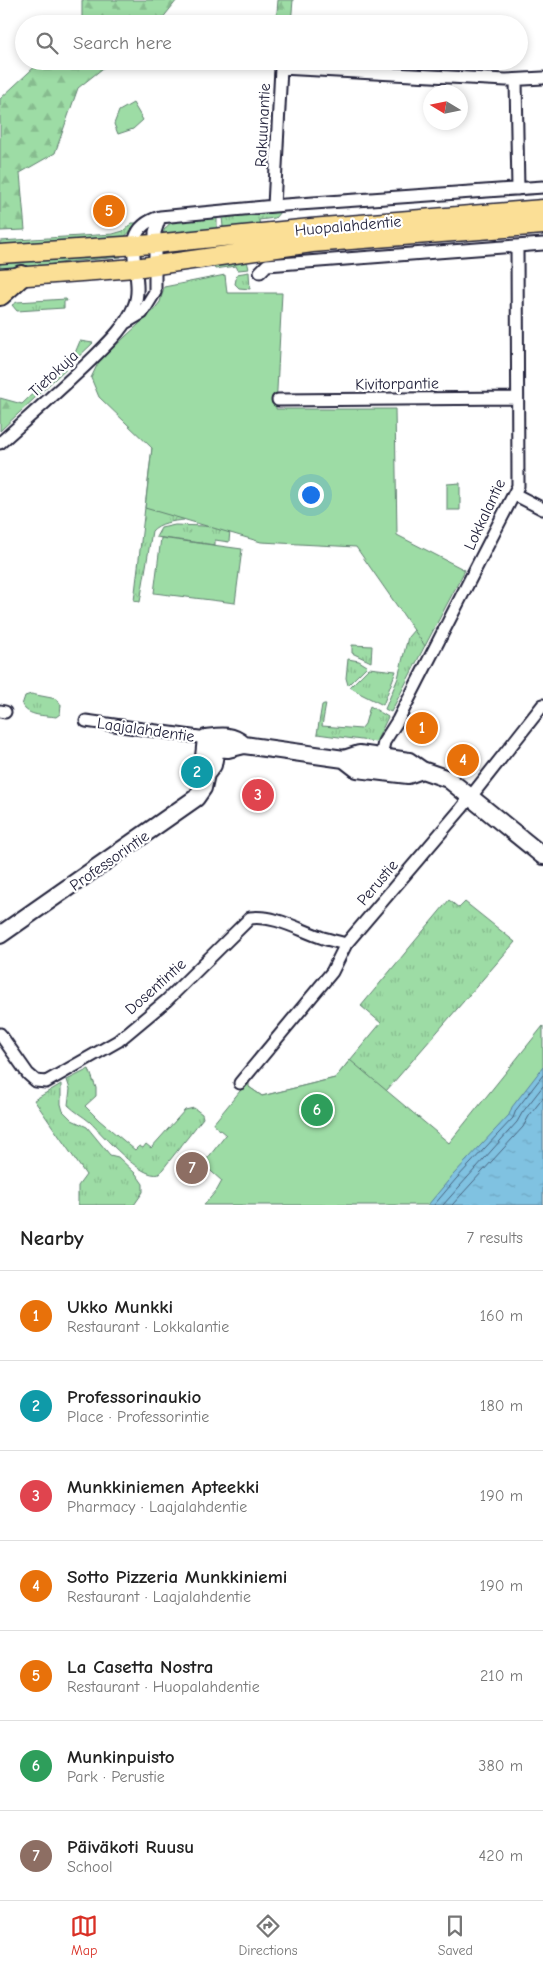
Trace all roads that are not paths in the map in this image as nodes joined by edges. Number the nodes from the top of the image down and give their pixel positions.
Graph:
1 (281, 70) edge
2 (320, 70) edge
3 (543, 78) edge
4 (516, 80) junction
5 (543, 187) edge
6 (518, 189) junction
7 (274, 206) junction
8 (543, 209) edge
9 (160, 216) junction
10 (543, 225) edge
11 (154, 244) junction
12 (543, 244) edge
13 (133, 246) junction
14 (517, 246) junction
15 (249, 253) junction
16 (0, 254) edge
17 (155, 265) junction
18 (135, 268) junction
19 (21, 276) junction
20 (0, 278) edge
21 (0, 295) edge
22 (125, 323) junction
23 (517, 398) junction
24 (278, 400) dead end
25 (0, 443) edge
26 (514, 494) junction
27 (543, 509) edge
28 (543, 706) edge
29 (86, 721) dead end
30 (211, 743) junction
31 (380, 764) junction
32 (471, 797) junction
33 (543, 856) edge
34 (0, 935) edge
35 (346, 944) junction
36 (0, 1034) edge
37 (240, 1083) dead end

1 - 7 street, Rakuunantie
2 - 4 street, Rakuunantie
3 - 4 street, Rakuunantie
4 - 6 street
5 - 6 street, Huopalahdentie
6 - 7 street, Huopalahdentie
7 - 9 street, Huopalahdentie
8 - 11 main road, Huopalahdentie
9 - 11 street
9 - 13 street, Huopalahdentie
10 - 15 main road, Huopalahdentie
11 - 13 main road, Huopalahdentie
11 - 17 street, Tietokuja
12 - 14 street, Huopalahdentie
13 - 16 main road, Huopalahdentie
13 - 18 street, Tietokuja
14 - 15 street, Huopalahdentie
14 - 23 street, Lokkalantie
15 - 17 main road, Huopalahdentie
17 - 18 main road, Huopalahdentie
17 - 22 street, Tietokuja
18 - 19 main road, Huopalahdentie
18 - 22 street, Tietokuja
19 - 20 main road, Huopalahdentie
19 - 21 highway
22 - 25 street, Tietokuja
23 - 24 street, Kivitorpantie
23 - 26 street, Lokkalantie
26 - 27 street
26 - 31 street, Lokkalantie
28 - 32 street, Perustie
29 - 30 street, Laajalahdentie
30 - 31 street, Laajalahdentie
30 - 34 street, Professorintie
31 - 32 street, Laajalahdentie
32 - 33 street, Laajalahdentie
32 - 35 street, Perustie
35 - 36 street, Dosentintie
35 - 37 street, Perustie

